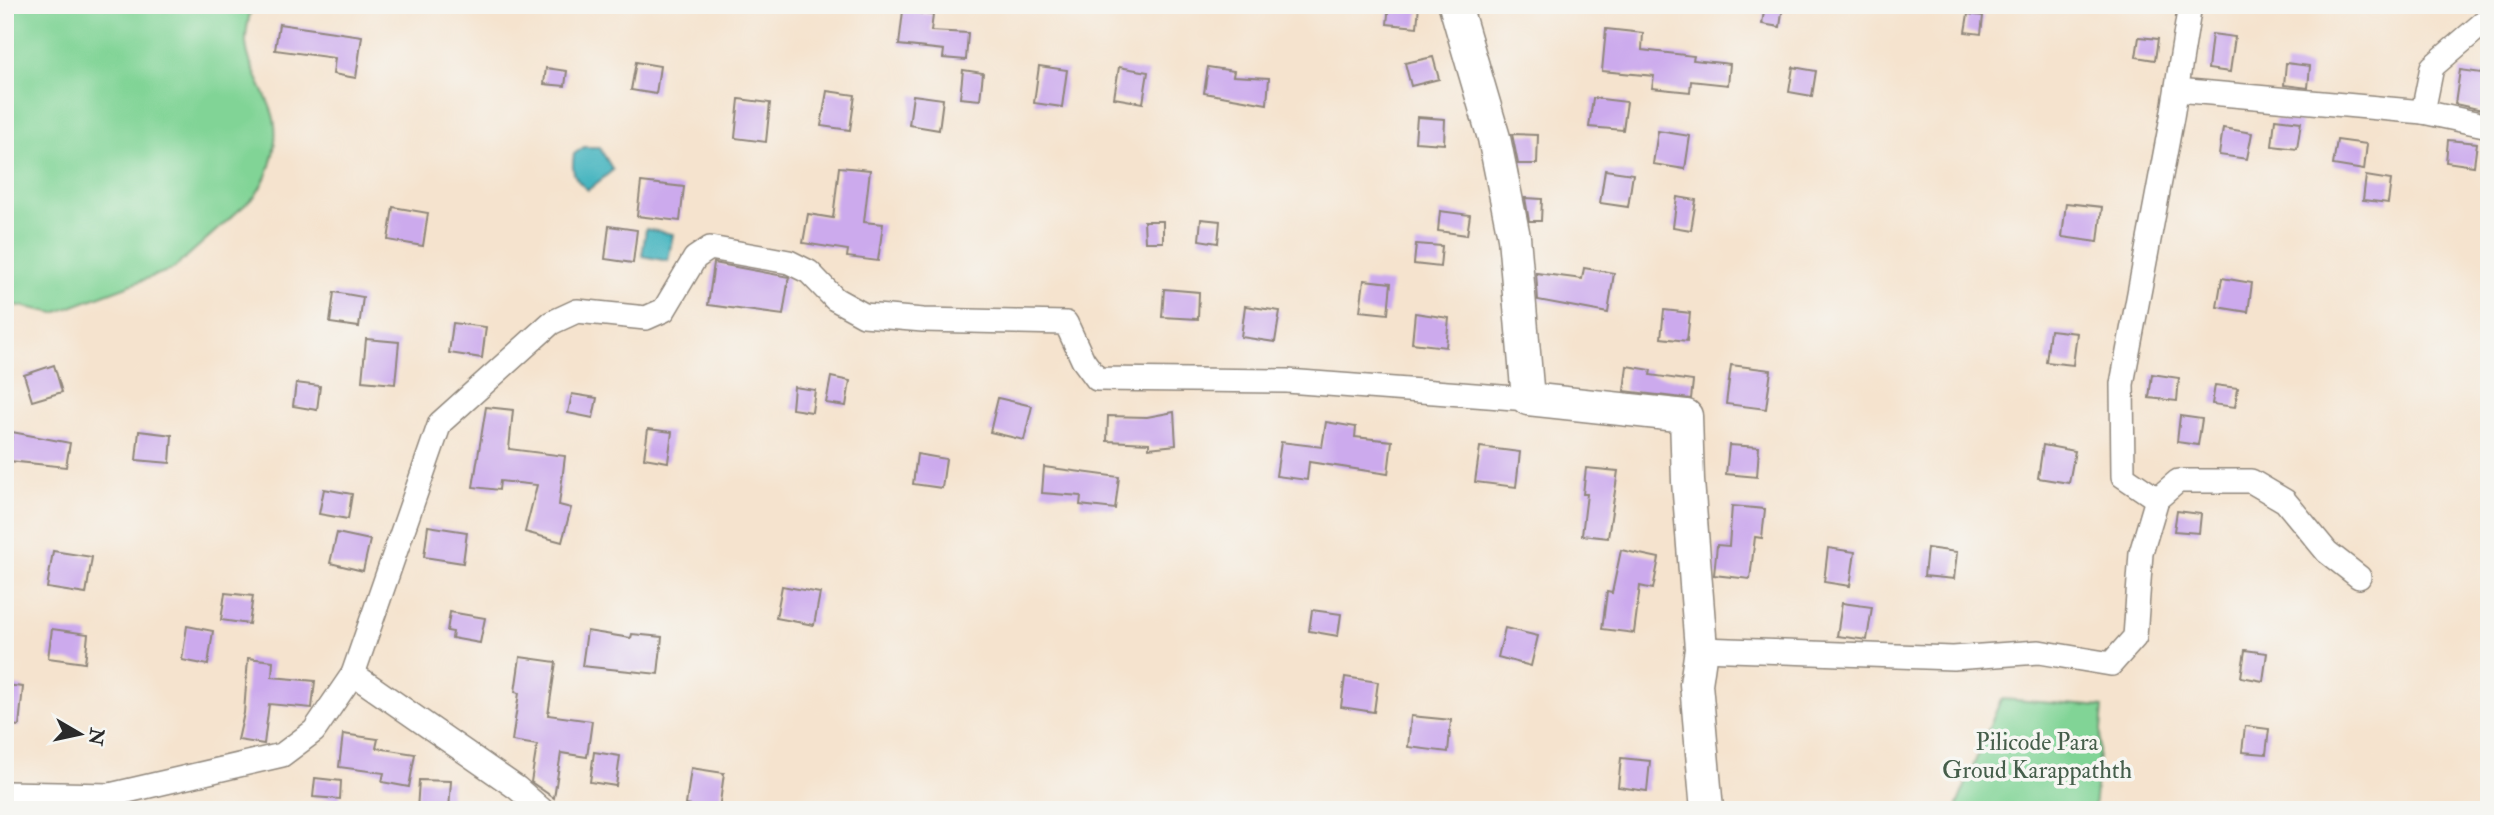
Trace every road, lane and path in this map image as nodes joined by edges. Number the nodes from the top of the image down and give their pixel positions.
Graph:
1 (1455, 5) edge
2 (2190, 5) edge
3 (2489, 18) edge
4 (2177, 90) junction
5 (2423, 112) junction
6 (2489, 126) edge
7 (1528, 399) junction
8 (2157, 499) junction
9 (2359, 577) dead end
10 (1701, 649) junction
11 (353, 674) junction
12 (5, 793) edge
13 (542, 810) edge
14 (1707, 810) edge

1 - 7 street
2 - 4 street
3 - 5 street
4 - 5 street
4 - 8 street
5 - 6 street
7 - 10 street
7 - 11 street
8 - 9 street
8 - 10 street
10 - 14 street
11 - 12 street
11 - 13 street

